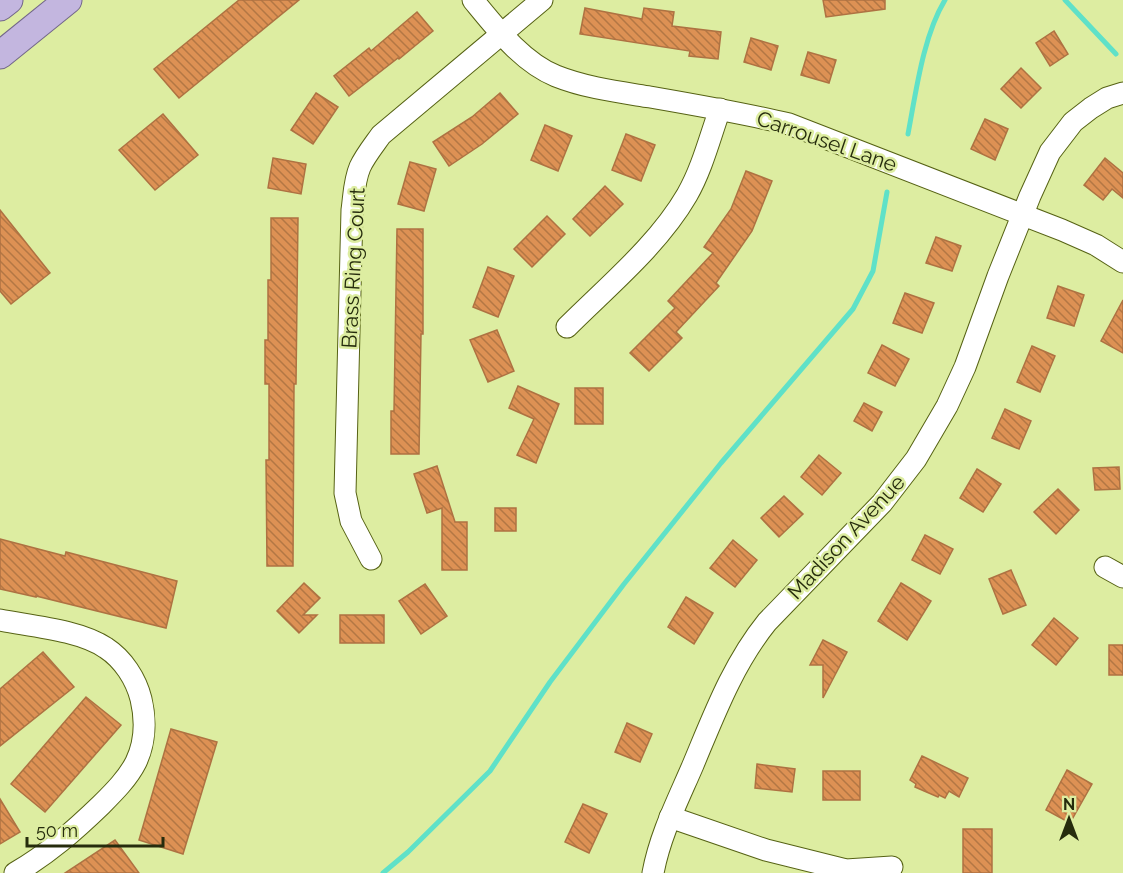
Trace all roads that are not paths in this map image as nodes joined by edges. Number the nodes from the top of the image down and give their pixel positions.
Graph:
1 (9, 0) edge
2 (68, 0) edge
3 (473, 0) edge
4 (542, 0) edge
5 (0, 8) edge
6 (501, 34) junction
7 (0, 55) edge
8 (1123, 93) edge
9 (720, 109) junction
10 (1023, 215) junction
11 (1123, 262) edge
12 (567, 327) dead end
13 (371, 559) dead end
14 (0, 620) edge
15 (670, 817) junction
16 (892, 867) dead end
17 (15, 873) edge
18 (653, 873) edge

1 - 5 main road
2 - 7 main road
3 - 6 street, Carrousel Lane
4 - 6 street, Brass Ring Court
6 - 9 street, Carrousel Lane
6 - 13 street, Brass Ring Court
8 - 10 street, Madison Avenue
9 - 10 street, Carrousel Lane
9 - 12 street
10 - 11 street, Carrousel Lane
10 - 15 street, Madison Avenue
14 - 17 street
15 - 16 street
15 - 18 street, Madison Avenue

